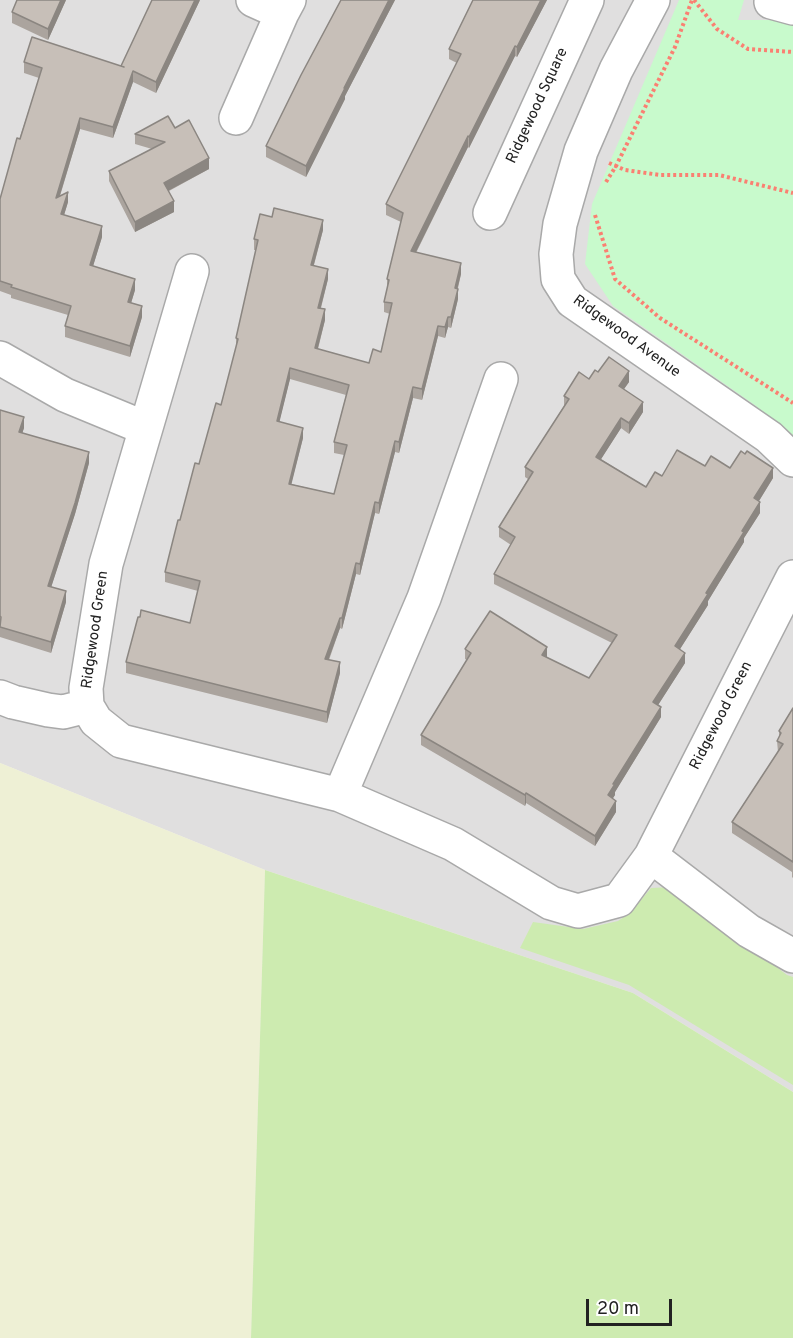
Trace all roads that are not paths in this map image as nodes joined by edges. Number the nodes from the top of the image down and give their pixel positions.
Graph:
1 (253, 0) edge
2 (587, 0) edge
3 (653, 0) edge
4 (285, 7) edge
5 (236, 118) dead end
6 (490, 213) dead end
7 (192, 271) dead end
8 (0, 358) edge
9 (501, 379) dead end
10 (145, 428) junction
11 (793, 460) edge
12 (793, 576) edge
13 (0, 697) edge
14 (87, 706) junction
15 (340, 795) junction
16 (651, 856) junction
17 (793, 956) edge

1 - 4 street
2 - 6 street, Ridgewood Square
3 - 11 street, Ridgewood Avenue
4 - 5 street
7 - 10 street, Ridgewood Green
8 - 10 street
9 - 15 street
10 - 14 street, Ridgewood Green
12 - 16 street, Ridgewood Green
13 - 14 street
14 - 15 street, Ridgewood Green
15 - 16 street, Ridgewood Green
16 - 17 street

